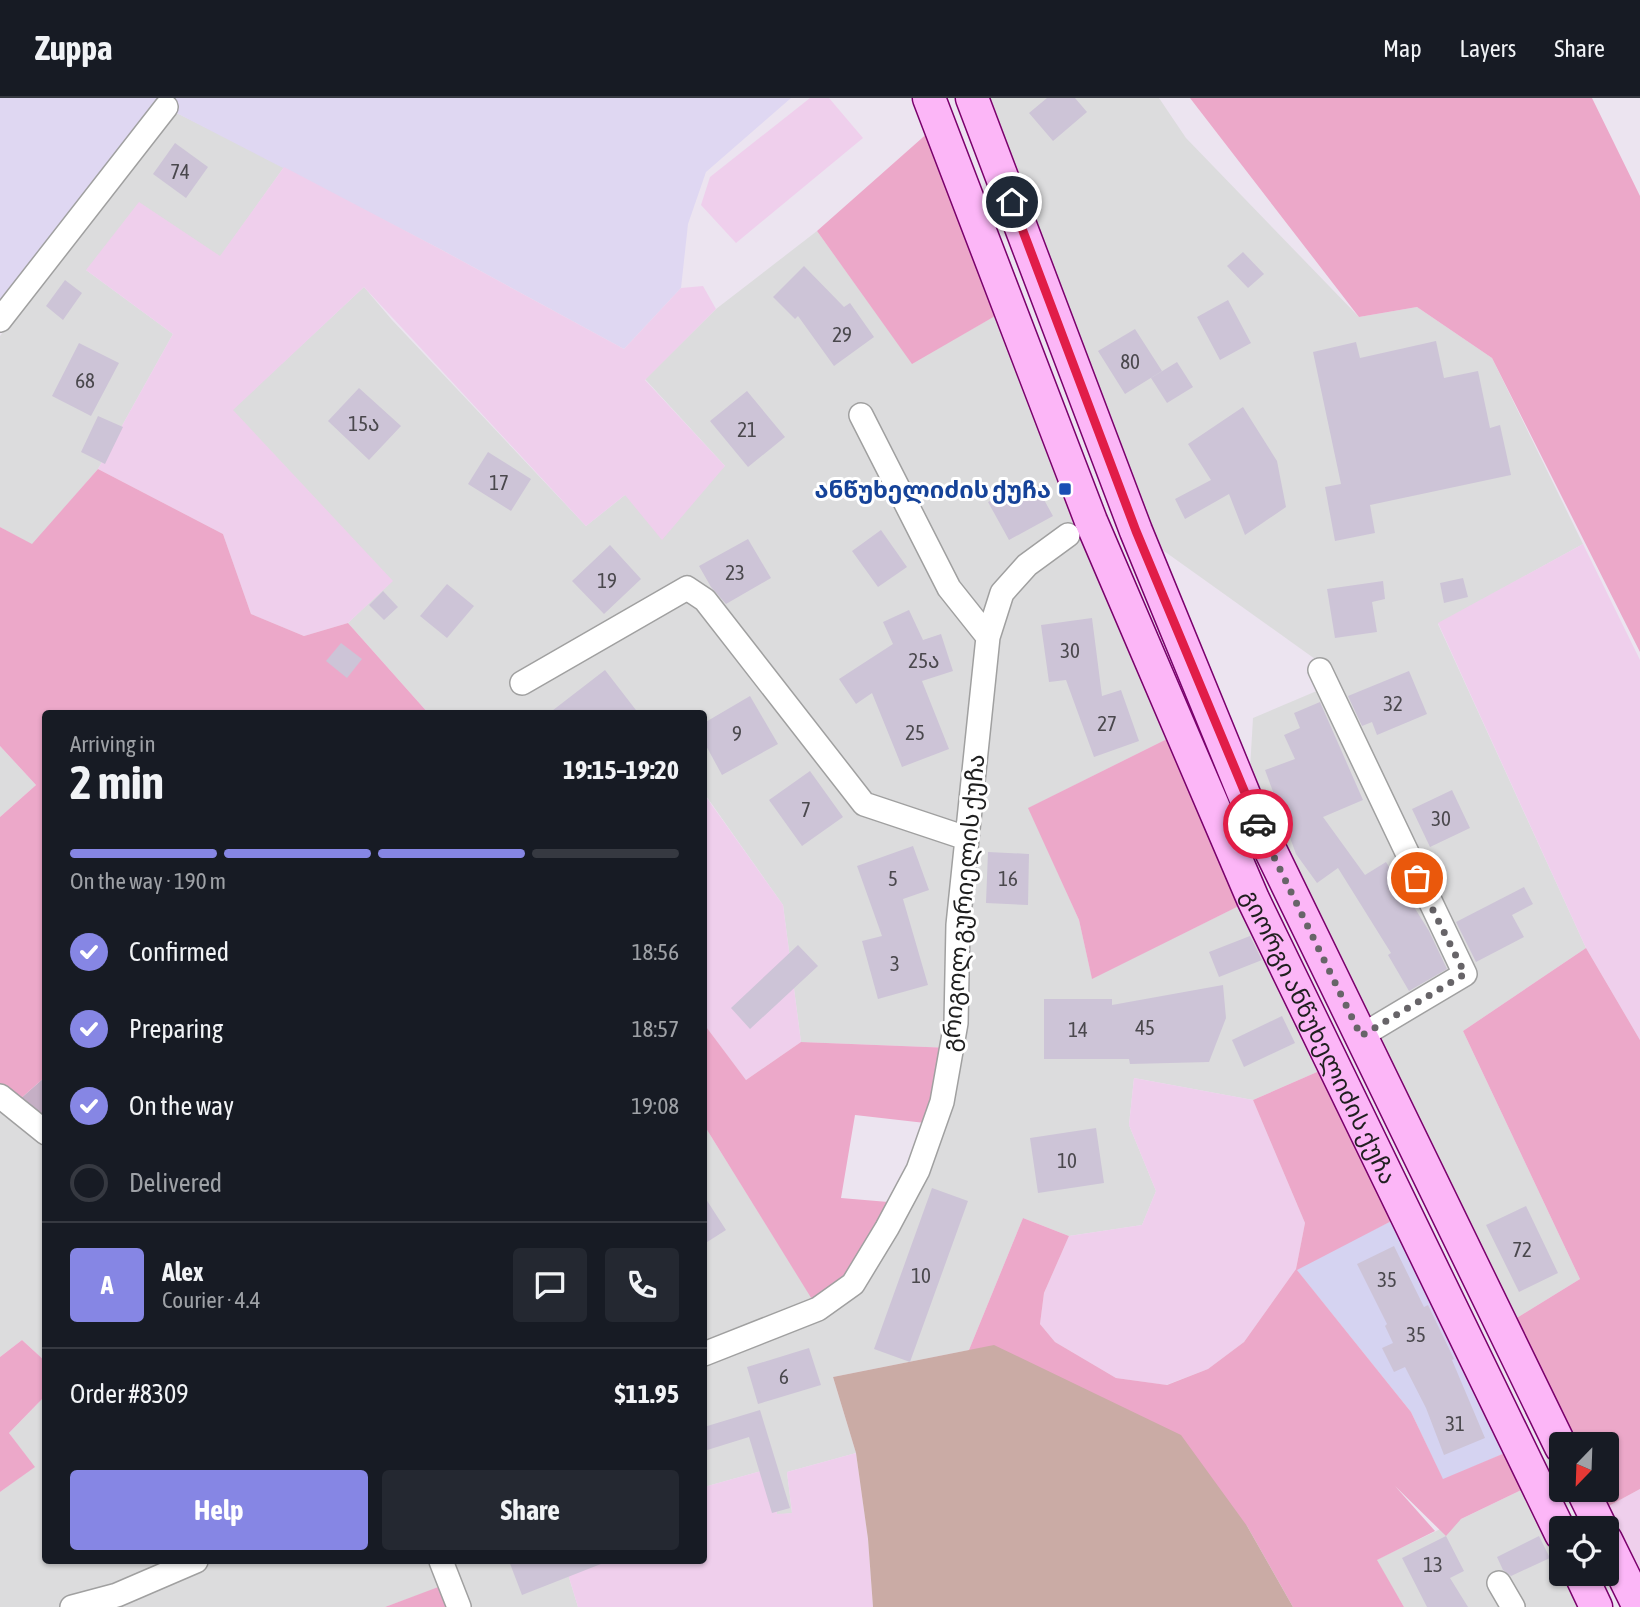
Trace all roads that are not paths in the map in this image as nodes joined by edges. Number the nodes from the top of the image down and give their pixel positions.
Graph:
1 (929, 98) edge
2 (972, 98) edge
3 (166, 107) dead end
4 (0, 320) edge
5 (861, 415) dead end
6 (1068, 535) dead end
7 (988, 637) junction
8 (1320, 670) dead end
9 (522, 683) dead end
10 (966, 838) junction
11 (1361, 1036) junction
12 (4, 1106) edge
13 (42, 1130) edge
14 (707, 1353) edge
15 (1554, 1432) edge
16 (1552, 1516) edge
17 (190, 1564) edge
18 (442, 1564) edge
19 (1619, 1566) edge
20 (1499, 1583) dead end
21 (1586, 1586) edge
22 (72, 1607) edge
23 (458, 1607) edge
24 (1513, 1607) edge
25 (1596, 1607) edge
26 (1639, 1607) edge

1 - 16 main road, გიორგი ანწუხელიძის ქუჩა
2 - 11 main road, გიორგი ანწუხელიძის ქუჩა
3 - 4 street
5 - 7 street
6 - 7 street, გრიგოლ გურიელის ქუჩა
7 - 10 street, გრიგოლ გურიელის ქუჩა
8 - 11 street
9 - 10 street
10 - 14 street, გრიგოლ გურიელის ქუჩა
11 - 15 main road, გიორგი ანწუხელიძის ქუჩა
12 - 13 street
17 - 22 street
18 - 23 street
19 - 26 main road
20 - 24 street
21 - 25 main road

